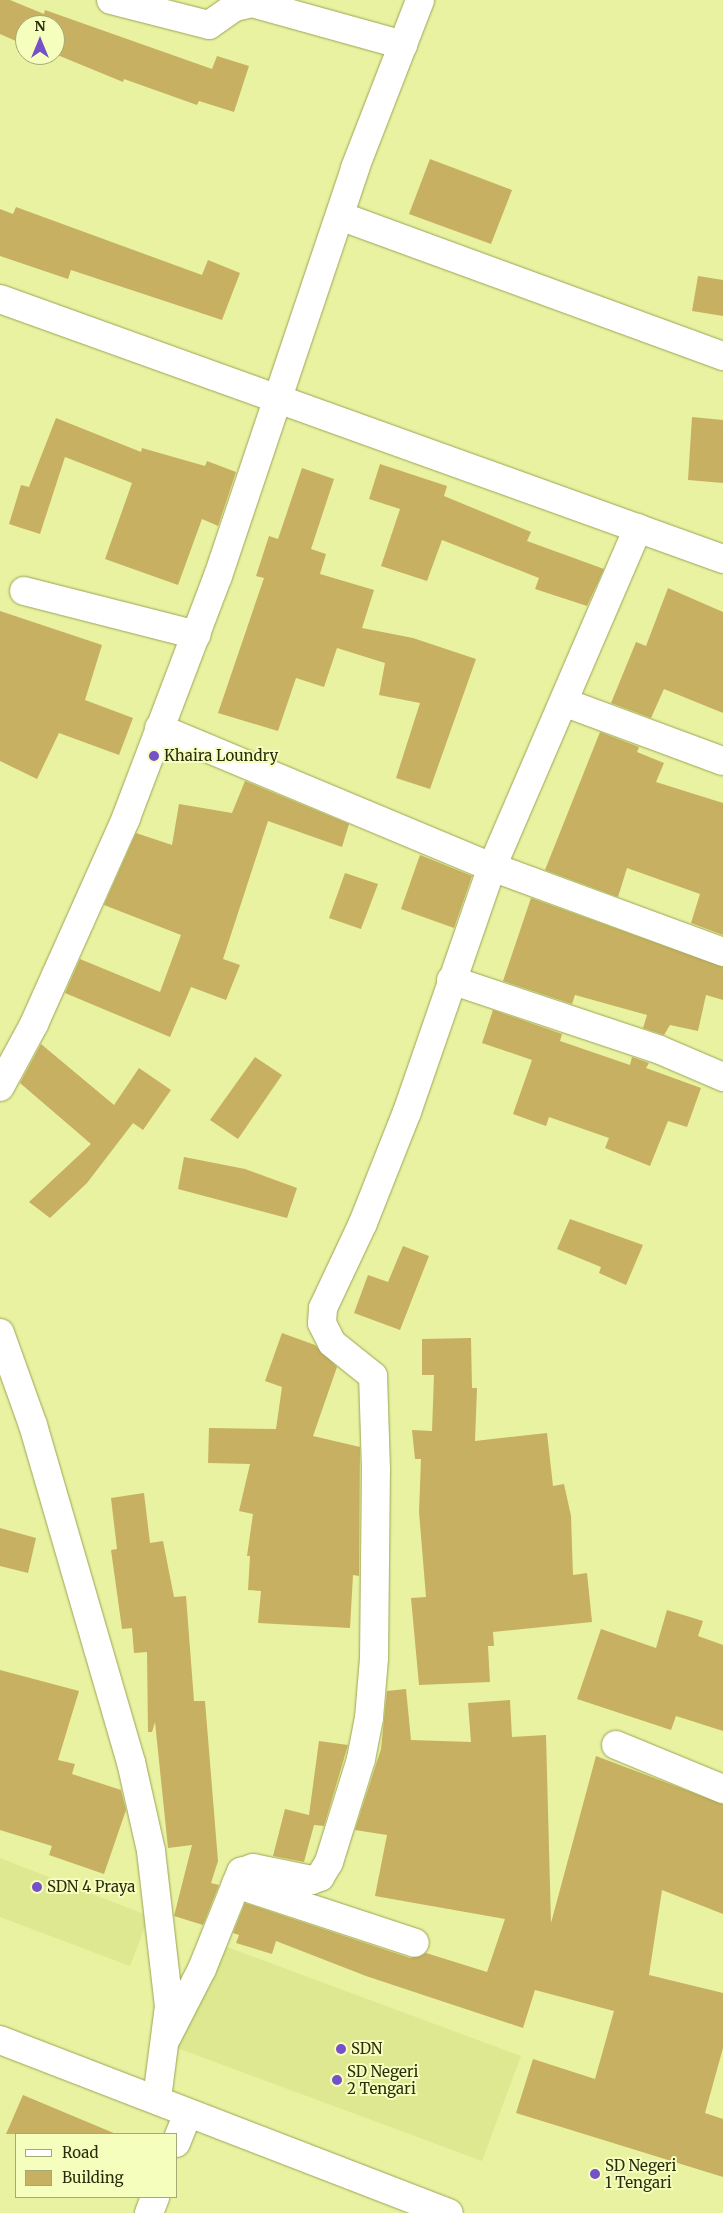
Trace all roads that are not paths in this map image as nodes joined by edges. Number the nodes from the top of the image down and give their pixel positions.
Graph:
1 (111, 0) edge
2 (420, 0) edge
3 (403, 45) junction
4 (340, 216) junction
5 (0, 299) edge
6 (723, 356) edge
7 (278, 402) junction
8 (638, 528) junction
9 (723, 559) edge
10 (24, 591) dead end
11 (196, 635) junction
12 (566, 702) junction
13 (159, 728) junction
14 (723, 761) edge
15 (492, 867) junction
16 (723, 952) edge
17 (451, 980) junction
18 (723, 1077) edge
19 (0, 1087) edge
20 (0, 1333) edge
21 (616, 1745) dead end
22 (723, 1789) edge
23 (236, 1884) junction
24 (414, 1943) dead end
25 (167, 2037) junction
26 (0, 2040) edge
27 (172, 2105) junction
28 (175, 2133) edge
29 (155, 2198) edge
30 (149, 2213) edge
31 (449, 2213) edge

1 - 3 street
2 - 3 street
3 - 4 street
4 - 6 street
4 - 7 street
5 - 7 street
7 - 8 street
7 - 11 street
8 - 9 street
8 - 12 street
10 - 11 street
11 - 13 street
12 - 14 street
12 - 15 street
13 - 15 street
13 - 19 street
15 - 16 street
15 - 17 street
17 - 18 street
17 - 23 street
20 - 25 street
21 - 22 street
23 - 24 street
23 - 25 street
25 - 27 street
26 - 27 street
27 - 28 street
27 - 31 street
29 - 30 street

